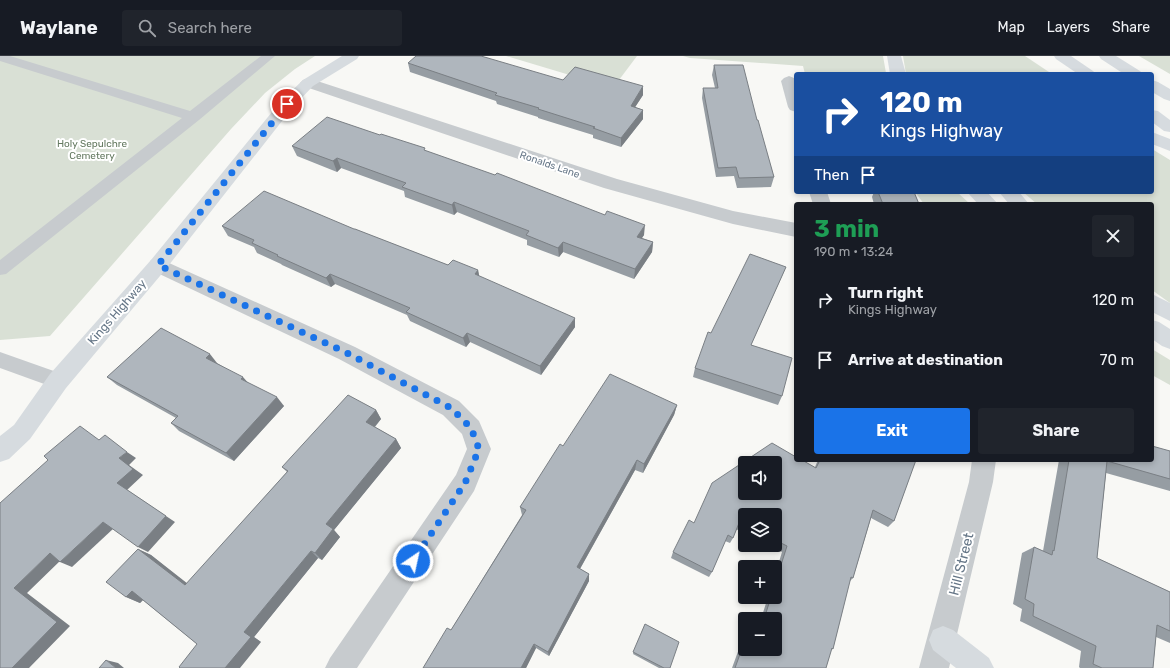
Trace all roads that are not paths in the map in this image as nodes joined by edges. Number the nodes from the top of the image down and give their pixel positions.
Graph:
1 (269, 56) edge
2 (352, 56) edge
3 (894, 56) edge
4 (1061, 56) edge
5 (1106, 56) edge
6 (0, 57) edge
7 (898, 72) edge
8 (1085, 72) edge
9 (1132, 72) edge
10 (789, 81) dead end
11 (308, 83) junction
12 (1154, 86) edge
13 (1170, 96) edge
14 (794, 100) edge
15 (1154, 116) edge
16 (194, 117) junction
17 (1170, 126) edge
18 (1154, 138) edge
19 (1170, 146) edge
20 (978, 194) edge
21 (1010, 194) edge
22 (987, 202) edge
23 (1018, 202) edge
24 (794, 230) edge
25 (158, 265) junction
26 (0, 270) edge
27 (1154, 303) edge
28 (1170, 313) edge
29 (1154, 329) edge
30 (1170, 340) edge
31 (0, 360) edge
32 (58, 381) junction
33 (0, 451) edge
34 (984, 462) edge
35 (943, 640) junction
36 (340, 668) edge
37 (934, 668) edge
38 (979, 668) edge

1 - 16 lane
2 - 11 main road, Kings Highway
3 - 7 main road
4 - 8 main road
5 - 9 main road
6 - 16 lane
10 - 14 street
11 - 24 street, Ronalds Lane
11 - 25 main road, Kings Highway
12 - 13 main road
15 - 17 main road
16 - 26 lane
18 - 19 main road
20 - 22 main road
21 - 23 main road
25 - 32 main road, Kings Highway
25 - 36 street
27 - 28 main road
29 - 30 main road
31 - 32 lane
32 - 33 main road, Kings Highway
34 - 35 street, Hill Street
35 - 37 street, Hill Street
35 - 38 main road

